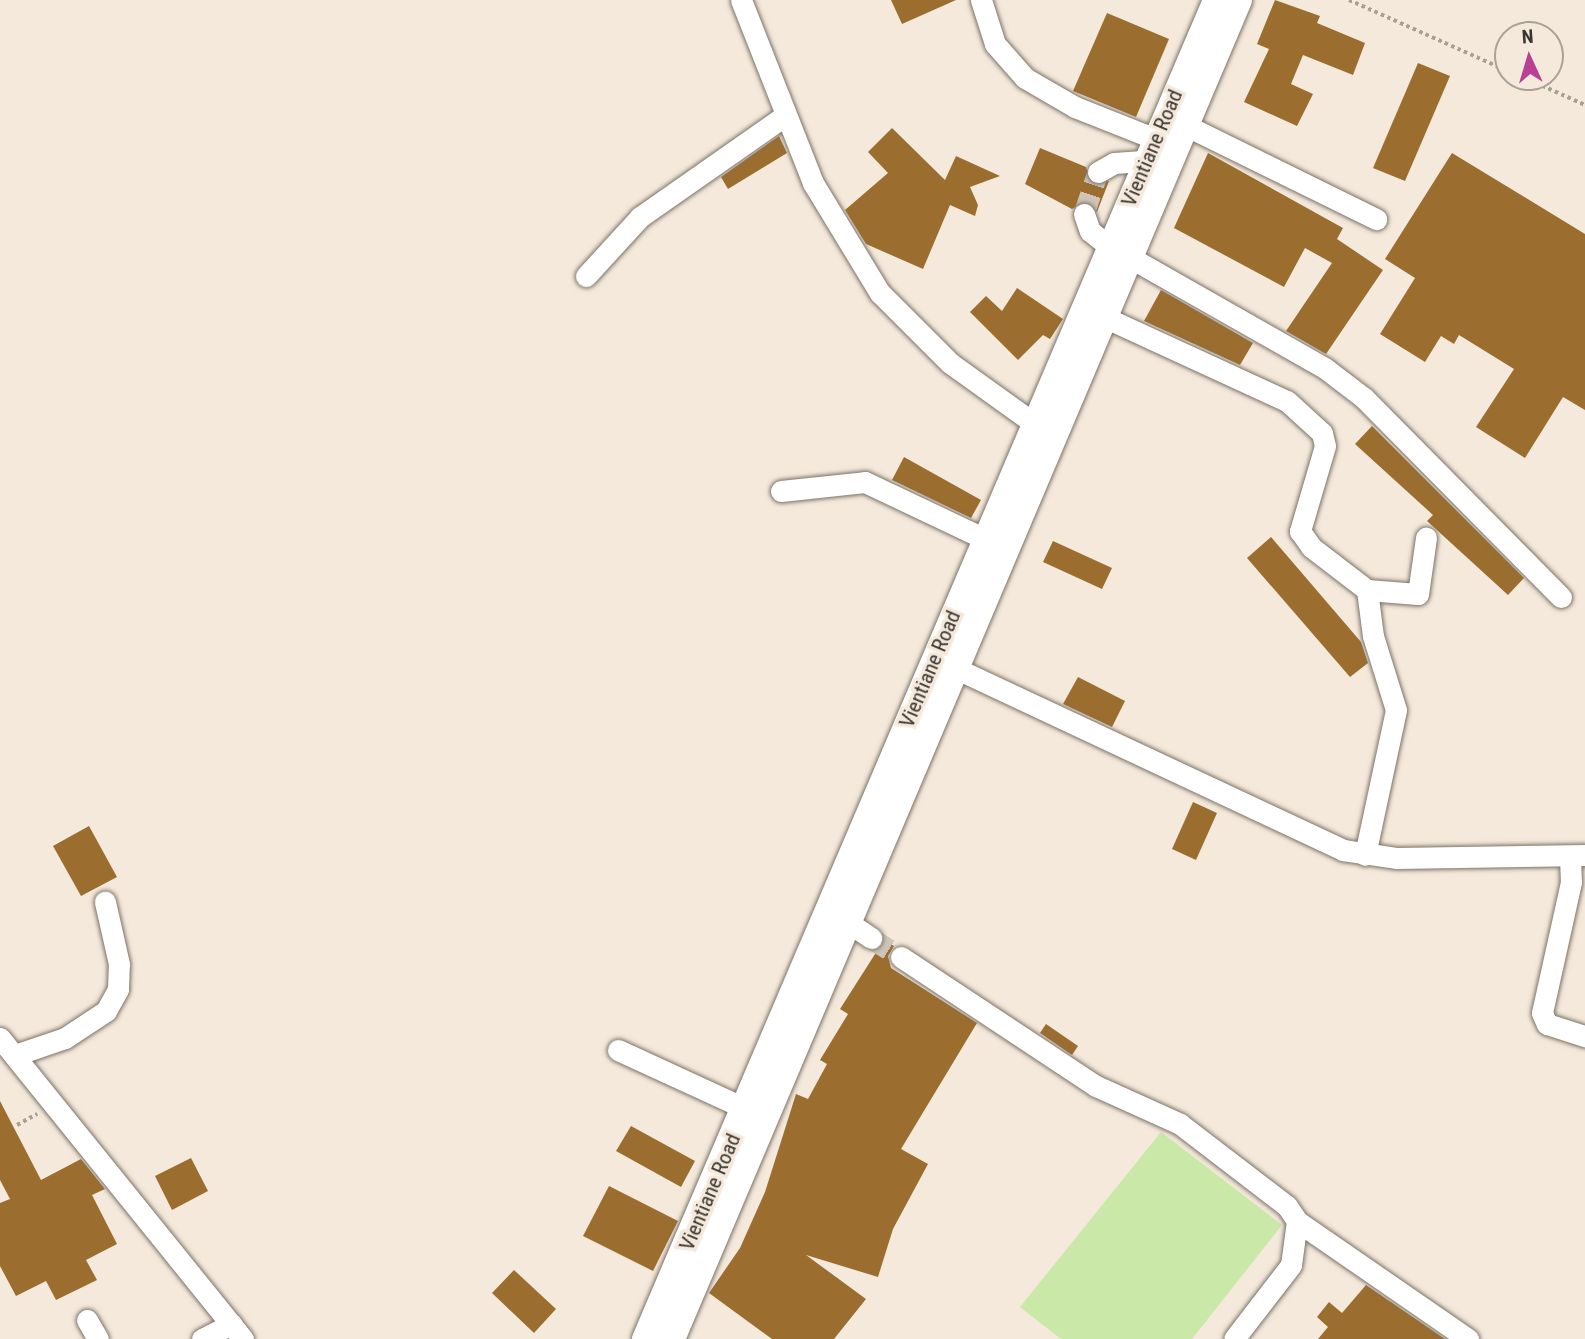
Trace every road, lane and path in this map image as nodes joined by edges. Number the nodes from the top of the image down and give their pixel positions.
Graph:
1 (741, 0) edge
2 (981, 0) edge
3 (1216, 0) edge
4 (1238, 0) edge
5 (1349, 0) edge
6 (1494, 65) edge
7 (1554, 91) edge
8 (1585, 105) edge
9 (785, 116) junction
10 (1187, 126) junction
11 (1151, 150) junction
12 (1098, 172) dead end
13 (1084, 214) dead end
14 (1376, 219) dead end
15 (1120, 252) junction
16 (586, 276) dead end
17 (1104, 317) junction
18 (1035, 424) junction
19 (780, 491) dead end
20 (1426, 538) dead end
21 (985, 539) junction
22 (1367, 590) junction
23 (1561, 597) dead end
24 (946, 664) junction
25 (1365, 855) junction
26 (1578, 856) edge
27 (105, 902) dead end
28 (849, 923) junction
29 (872, 938) tunnel mouth
30 (901, 957) tunnel mouth
31 (1585, 1036) edge
32 (0, 1038) edge
33 (618, 1049) dead end
34 (18, 1054) junction
35 (746, 1109) junction
36 (1297, 1221) junction
37 (88, 1320) dead end
38 (237, 1331) edge
39 (98, 1339) edge
40 (202, 1339) edge
41 (645, 1339) edge
42 (672, 1339) edge
43 (1234, 1339) edge
44 (1468, 1339) edge

1 - 9 street
2 - 11 street
3 - 11 main road, Vientiane Road
4 - 10 main road
5 - 6 path
7 - 8 path
9 - 16 street
9 - 18 street
10 - 14 street
10 - 15 main road
11 - 12 street
11 - 15 main road, Vientiane Road
13 - 15 street
15 - 17 main road
15 - 18 main road, Vientiane Road
15 - 23 street
17 - 22 street
17 - 24 main road
18 - 21 main road, Vientiane Road
19 - 21 street
20 - 22 street
21 - 24 main road, Vientiane Road
22 - 25 street
24 - 25 street
24 - 28 main road
24 - 35 main road, Vientiane Road
25 - 26 street
26 - 31 street
27 - 34 street
28 - 29 street
28 - 42 main road
30 - 36 street
32 - 34 street
33 - 35 street
34 - 38 street
35 - 41 main road, Vientiane Road
36 - 43 street
36 - 44 street
37 - 39 street
38 - 40 street

